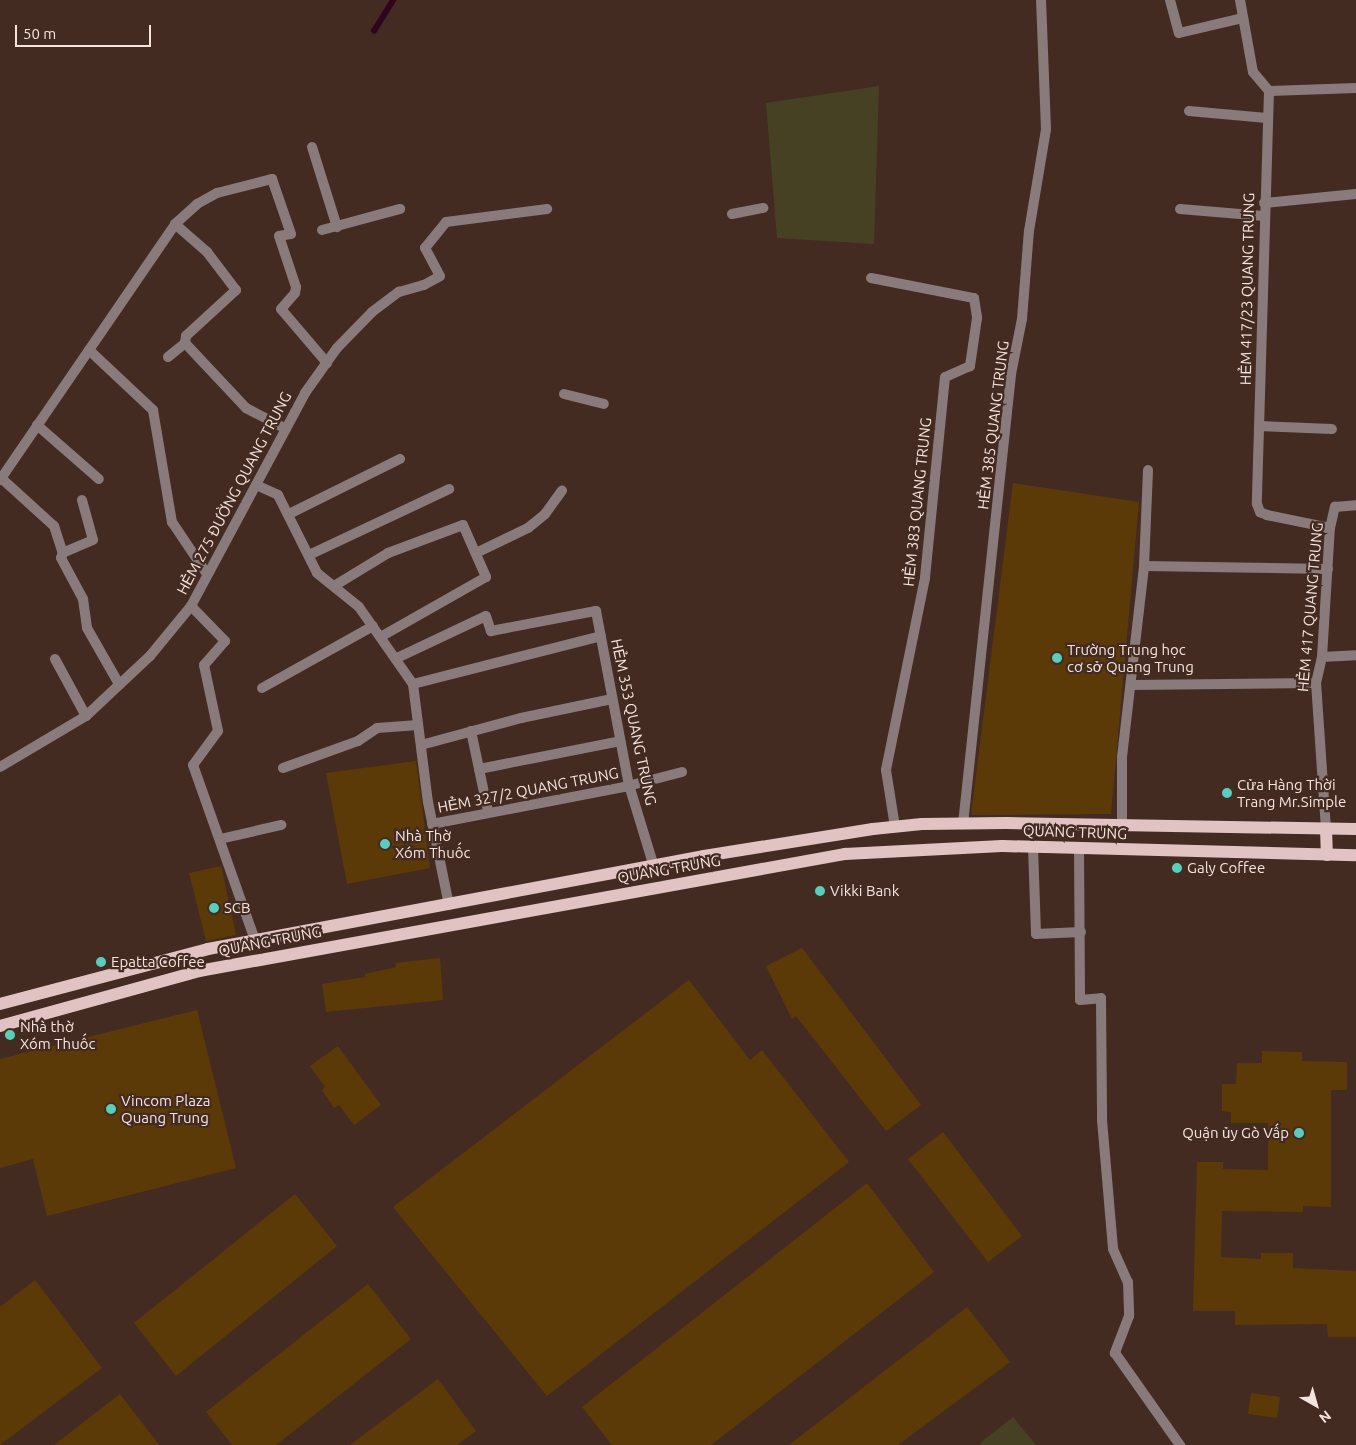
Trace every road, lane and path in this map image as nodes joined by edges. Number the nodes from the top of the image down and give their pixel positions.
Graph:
1 (1042, 0) edge
2 (1170, 0) edge
3 (1240, 0) edge
4 (1243, 18) junction
5 (1356, 88) edge
6 (1269, 91) junction
7 (1189, 110) dead end
8 (1267, 118) junction
9 (312, 148) dead end
10 (1356, 194) edge
11 (1264, 203) junction
12 (763, 208) dead end
13 (400, 209) dead end
14 (547, 209) dead end
15 (1180, 209) dead end
16 (732, 214) dead end
17 (1264, 216) junction
18 (175, 224) junction
19 (338, 227) junction
20 (322, 230) dead end
21 (871, 278) dead end
22 (185, 343) junction
23 (89, 350) junction
24 (168, 357) dead end
25 (327, 363) junction
26 (564, 394) dead end
27 (604, 404) dead end
28 (37, 425) junction
29 (1259, 426) junction
30 (286, 429) junction
31 (1332, 429) dead end
32 (400, 459) dead end
33 (1148, 470) dead end
34 (1, 479) edge
35 (99, 479) dead end
36 (256, 484) junction
37 (449, 489) dead end
38 (562, 491) dead end
39 (82, 500) dead end
40 (1356, 505) edge
41 (289, 514) junction
42 (1330, 528) junction
43 (63, 553) junction
44 (476, 553) junction
45 (309, 555) junction
46 (1144, 566) junction
47 (1328, 569) junction
48 (207, 574) junction
49 (334, 586) junction
50 (190, 606) junction
51 (374, 626) junction
52 (382, 636) junction
53 (601, 636) junction
54 (1356, 655) edge
55 (1322, 657) junction
56 (397, 658) junction
57 (55, 659) dead end
58 (1316, 683) junction
59 (119, 684) junction
60 (413, 684) junction
61 (1131, 685) junction
62 (262, 688) dead end
63 (612, 699) junction
64 (86, 716) junction
65 (418, 725) junction
66 (471, 731) junction
67 (620, 740) junction
68 (421, 745) junction
69 (0, 767) edge
70 (283, 768) dead end
71 (479, 769) junction
72 (682, 772) dead end
73 (629, 786) junction
74 (488, 811) junction
75 (432, 824) junction
76 (963, 824) junction
77 (281, 825) dead end
78 (1122, 825) junction
79 (895, 827) junction
80 (1326, 829) junction
81 (1356, 829) edge
82 (220, 839) junction
83 (1033, 847) junction
84 (897, 850) junction
85 (1079, 850) junction
86 (1327, 855) junction
87 (1356, 855) edge
88 (654, 867) junction
89 (448, 905) junction
90 (1081, 932) junction
91 (255, 940) junction
92 (192, 952) junction
93 (199, 971) junction
94 (0, 1004) edge
95 (0, 1026) edge
96 (1180, 1445) edge

1 - 76 street, HẺM 385 QUANG TRUNG
2 - 4 street
3 - 4 street
4 - 6 street
5 - 6 street
6 - 8 street, HẺM 417/23 QUANG TRUNG
7 - 8 street
8 - 11 street, HẺM 417/23 QUANG TRUNG
9 - 19 street
10 - 11 street
11 - 17 street, HẺM 417/23 QUANG TRUNG
12 - 16 street
13 - 19 street
14 - 25 street, HẺM 275 ĐƯỜNG QUANG TRUNG
15 - 17 street
17 - 29 street, HẺM 417/23 QUANG TRUNG
18 - 22 street
18 - 23 street
18 - 25 street
19 - 20 street
21 - 79 street, HẺM 383 QUANG TRUNG
22 - 24 street
22 - 30 street
23 - 28 street
23 - 48 street
25 - 30 street, HẺM 275 ĐƯỜNG QUANG TRUNG
26 - 27 street
28 - 34 street
28 - 35 street
29 - 31 street
29 - 42 street, HẺM 417/23 QUANG TRUNG
30 - 36 street, HẺM 275 ĐƯỜNG QUANG TRUNG
32 - 41 street
33 - 46 street
34 - 43 street
36 - 41 street
36 - 48 street, HẺM 275 ĐƯỜNG QUANG TRUNG
37 - 45 street
38 - 44 street
39 - 43 street
40 - 42 street, HẺM 417 QUANG TRUNG
41 - 45 street
42 - 47 street, HẺM 417 QUANG TRUNG
43 - 59 street
44 - 49 street
44 - 52 street
45 - 49 street
46 - 47 street
46 - 61 street
47 - 55 street, HẺM 417 QUANG TRUNG
48 - 50 street, HẺM 275 ĐƯỜNG QUANG TRUNG
49 - 51 street
50 - 59 street, HẺM 275 ĐƯỜNG QUANG TRUNG
50 - 82 street
51 - 52 street
51 - 62 street
52 - 56 street
53 - 56 street, HẺM 353 QUANG TRUNG
53 - 60 street
53 - 63 street, HẺM 353 QUANG TRUNG
54 - 55 street
55 - 58 street, HẺM 417 QUANG TRUNG
56 - 60 street
57 - 64 street
58 - 61 street
58 - 80 street, HẺM 417 QUANG TRUNG
59 - 64 street, HẺM 275 ĐƯỜNG QUANG TRUNG
60 - 65 street
61 - 78 street
63 - 66 street
63 - 67 street, HẺM 353 QUANG TRUNG
64 - 69 street, HẺM 275 ĐƯỜNG QUANG TRUNG
65 - 68 street
65 - 70 street
66 - 68 street
66 - 71 street
67 - 71 street
67 - 73 street, HẺM 353 QUANG TRUNG
68 - 75 street
71 - 74 street
72 - 73 street, HẺM 327/2 QUANG TRUNG
73 - 74 street, HẺM 327/2 QUANG TRUNG
73 - 88 street, HẺM 353 QUANG TRUNG
74 - 75 street, HẺM 327/2 QUANG TRUNG
75 - 89 street
76 - 78 main road, QUANG TRUNG
76 - 79 main road, QUANG TRUNG
77 - 82 street
78 - 80 main road, QUANG TRUNG
79 - 84 main road
79 - 88 main road, QUANG TRUNG
80 - 81 main road, QUANG TRUNG
80 - 86 main road
82 - 91 street
83 - 84 main road, QUANG TRUNG
83 - 85 main road, QUANG TRUNG
83 - 90 street
84 - 93 main road, QUANG TRUNG
85 - 86 main road, QUANG TRUNG
85 - 90 street
86 - 87 main road, QUANG TRUNG
88 - 89 main road, QUANG TRUNG
89 - 91 main road, QUANG TRUNG
90 - 96 street
91 - 92 main road, QUANG TRUNG
92 - 93 main road
92 - 94 main road, QUANG TRUNG
93 - 95 main road, QUANG TRUNG

